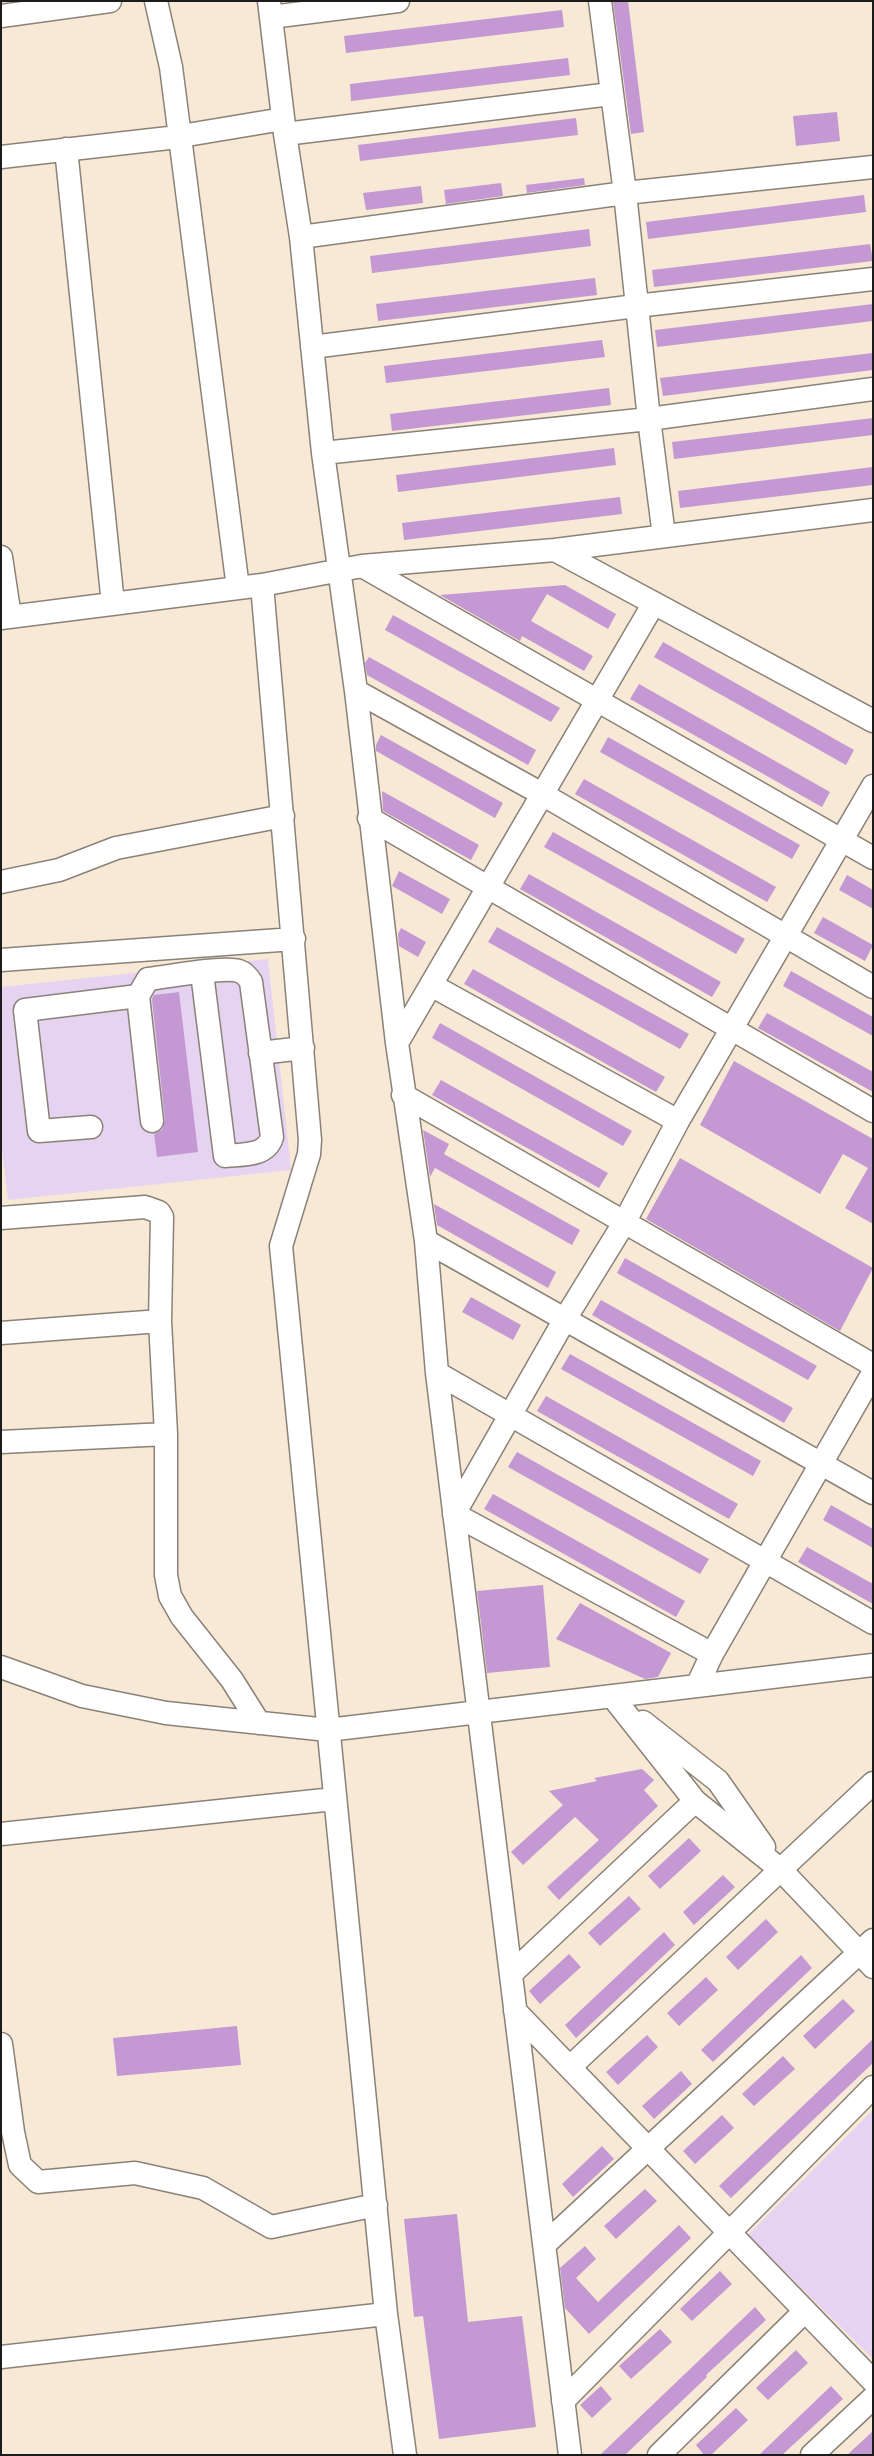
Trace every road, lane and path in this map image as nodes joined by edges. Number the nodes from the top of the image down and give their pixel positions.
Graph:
1 (110, 1) edge
2 (156, 1) edge
3 (398, 1) edge
4 (600, 1) edge
5 (270, 9) edge
6 (1, 16) edge
7 (611, 94) junction
8 (284, 126) junction
9 (180, 137) junction
10 (66, 149) junction
11 (1, 156) edge
12 (873, 167) edge
13 (625, 193) junction
14 (301, 237) junction
15 (873, 278) edge
16 (636, 306) junction
17 (312, 347) junction
18 (873, 389) edge
19 (649, 419) junction
20 (323, 453) junction
21 (873, 510) edge
22 (664, 536) junction
23 (555, 550) junction
24 (1, 557) edge
25 (362, 566) junction
26 (340, 572) junction
27 (262, 585) junction
28 (238, 588) junction
29 (654, 603) junction
30 (113, 604) junction
31 (6, 618) edge
32 (356, 691) junction
33 (597, 700) junction
34 (873, 721) edge
35 (873, 786) edge
36 (542, 794) junction
37 (283, 816) junction
38 (369, 818) junction
39 (842, 840) junction
40 (873, 858) edge
41 (1, 882) edge
42 (488, 888) junction
43 (786, 938) junction
44 (294, 939) junction
45 (1, 960) edge
46 (202, 973) junction
47 (431, 985) junction
48 (873, 987) edge
49 (138, 996) junction
50 (731, 1030) junction
51 (397, 1044) junction
52 (304, 1048) junction
53 (260, 1053) junction
54 (403, 1095) junction
55 (873, 1111) edge
56 (152, 1121) dead end
57 (678, 1121) junction
58 (90, 1127) dead end
59 (1, 1218) edge
60 (624, 1222) junction
61 (426, 1241) junction
62 (565, 1319) junction
63 (160, 1321) junction
64 (1, 1333) edge
65 (873, 1365) edge
66 (873, 1373) edge
67 (437, 1374) junction
68 (510, 1416) junction
69 (166, 1434) junction
70 (1, 1442) edge
71 (821, 1464) junction
72 (873, 1493) edge
73 (454, 1514) junction
74 (766, 1560) junction
75 (873, 1623) edge
76 (712, 1654) junction
77 (873, 1665) edge
78 (1, 1667) edge
79 (698, 1686) junction
80 (612, 1696) junction
81 (479, 1712) junction
82 (259, 1723) junction
83 (328, 1730) junction
84 (873, 1783) edge
85 (334, 1799) junction
86 (695, 1801) junction
87 (1, 1834) edge
88 (781, 1870) junction
89 (868, 1953) edge
90 (511, 1974) junction
91 (515, 2011) junction
92 (1, 2044) edge
93 (570, 2067) junction
94 (873, 2087) edge
95 (648, 2148) junction
96 (376, 2205) junction
97 (729, 2233) junction
98 (544, 2245) junction
99 (805, 2311) junction
100 (386, 2314) junction
101 (1, 2357) edge
102 (873, 2381) edge
103 (873, 2398) edge
104 (563, 2401) junction
105 (405, 2455) edge
106 (570, 2455) edge
107 (659, 2455) edge
108 (812, 2455) edge

1 - 6 street
2 - 9 street
3 - 5 street
4 - 7 street
5 - 8 street
7 - 8 street
7 - 13 street
8 - 9 street
8 - 14 street
9 - 10 street
9 - 28 street
10 - 11 street
10 - 30 street
12 - 13 street
13 - 14 street
13 - 16 street
14 - 17 street
15 - 16 street
16 - 17 street
16 - 19 street
17 - 20 street
18 - 19 street
19 - 20 street
19 - 22 street
20 - 26 street
21 - 22 street
22 - 23 street
23 - 25 street
23 - 29 street
24 - 31 street
25 - 26 street
25 - 33 street
26 - 27 street
26 - 32 street
27 - 28 street
27 - 37 street
28 - 30 street
29 - 33 street
29 - 34 street
30 - 31 street
32 - 36 street
32 - 38 street
33 - 36 street
33 - 39 street
35 - 39 street
36 - 42 street
36 - 43 street
37 - 41 street
37 - 44 street
38 - 42 street
38 - 51 street
39 - 40 street
39 - 43 street
42 - 47 street
42 - 50 street
43 - 48 street
43 - 50 street
44 - 45 street
44 - 52 street
46 - 49 street
46 - 53 street
46 - 53 street
47 - 51 street
47 - 57 street
49 - 56 street
49 - 58 street
50 - 55 street
50 - 57 street
51 - 54 street
52 - 53 street
52 - 83 street
54 - 60 street
54 - 61 street
57 - 60 street
59 - 63 street
60 - 62 street
60 - 65 street
61 - 62 street
61 - 67 street
62 - 68 street
62 - 71 street
63 - 64 street
63 - 69 street
66 - 71 street
67 - 68 street
67 - 73 street
68 - 73 street
68 - 74 street
69 - 70 street
69 - 82 street
71 - 72 street
71 - 74 street
73 - 76 street
73 - 81 street
74 - 75 street
74 - 76 street
76 - 79 street
77 - 79 street
78 - 82 street
79 - 80 street
80 - 81 street
80 - 86 street
80 - 88 street
81 - 83 street
81 - 90 street
82 - 83 street
83 - 85 street
84 - 88 street
85 - 87 street
85 - 96 street
86 - 88 street
86 - 90 street
88 - 89 street
88 - 93 street
89 - 95 street
90 - 91 street
91 - 93 street
91 - 98 street
92 - 96 street
93 - 95 street
94 - 97 street
95 - 97 street
95 - 98 street
96 - 100 street
97 - 99 street
97 - 104 street
98 - 104 street
99 - 102 street
99 - 107 street
100 - 101 street
100 - 105 street
103 - 108 street
104 - 106 street

